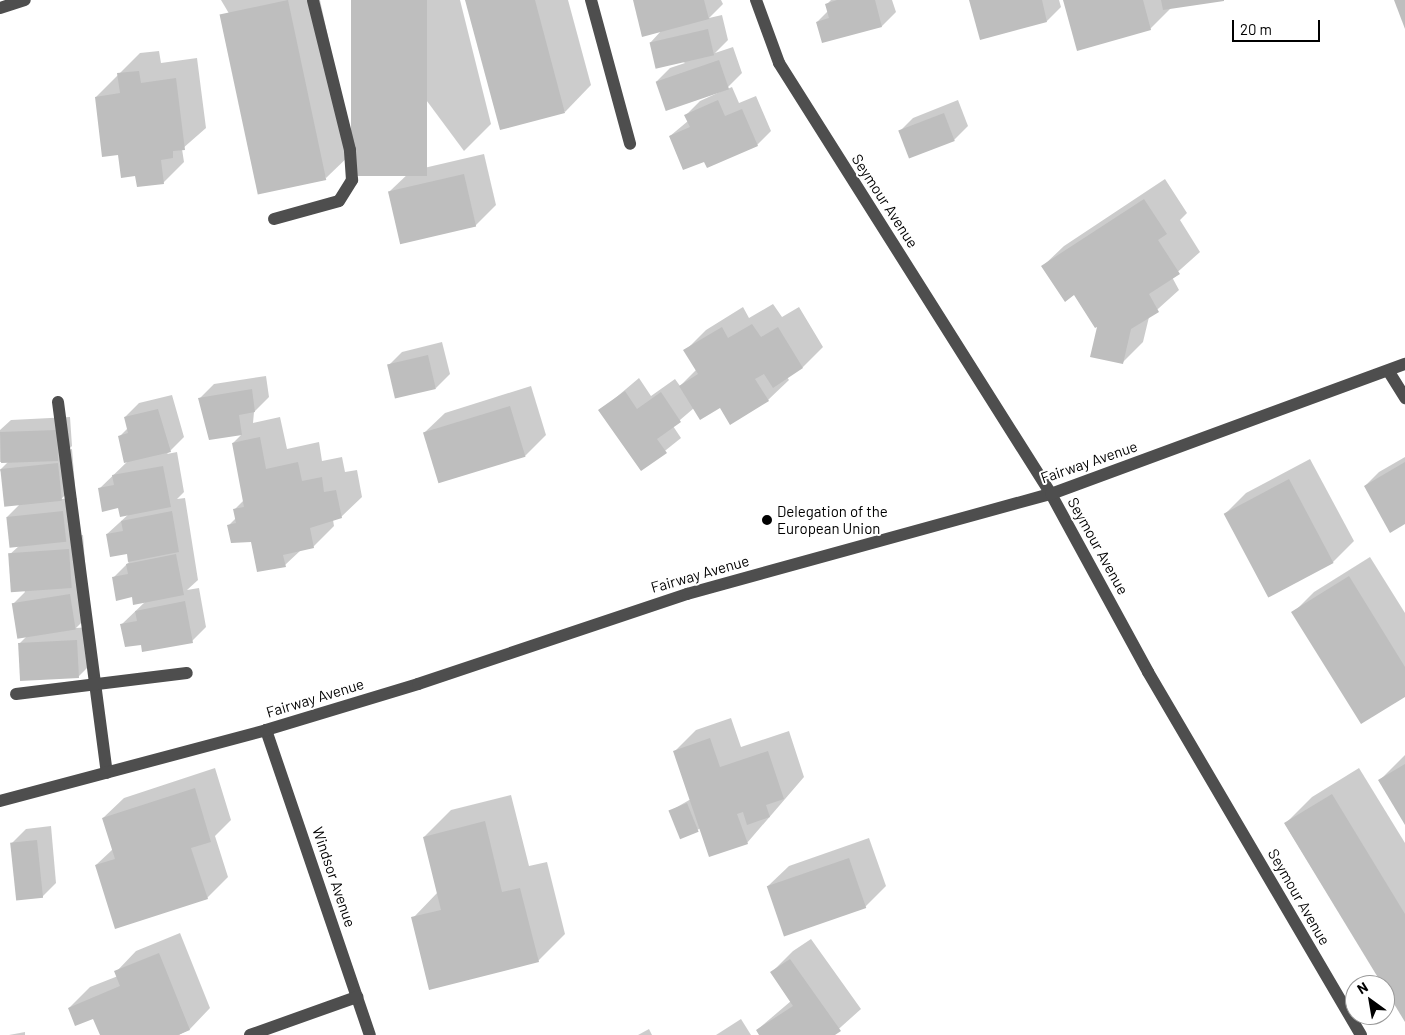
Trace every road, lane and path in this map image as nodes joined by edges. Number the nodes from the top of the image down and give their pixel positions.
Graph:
1 (25, 0) edge
2 (313, 0) edge
3 (591, 0) edge
4 (756, 0) edge
5 (0, 8) edge
6 (630, 144) dead end
7 (274, 219) dead end
8 (1405, 364) edge
9 (1389, 372) junction
10 (1405, 398) edge
11 (58, 402) dead end
12 (1051, 494) junction
13 (187, 673) dead end
14 (96, 682) junction
15 (16, 694) dead end
16 (266, 730) junction
17 (107, 773) junction
18 (0, 801) edge
19 (357, 998) junction
20 (250, 1035) edge
21 (370, 1035) edge
22 (1361, 1035) edge

1 - 5 street
2 - 7 street
3 - 6 street
4 - 12 street, Seymour Avenue
8 - 9 street, Fairway Avenue
9 - 10 street
9 - 12 street, Fairway Avenue
11 - 14 street
12 - 16 street, Fairway Avenue
12 - 22 street, Seymour Avenue
13 - 14 street
14 - 15 street
14 - 17 street
16 - 17 street, Fairway Avenue
16 - 19 street, Windsor Avenue
17 - 18 street, Fairway Avenue
19 - 20 street
19 - 21 street, Windsor Avenue

